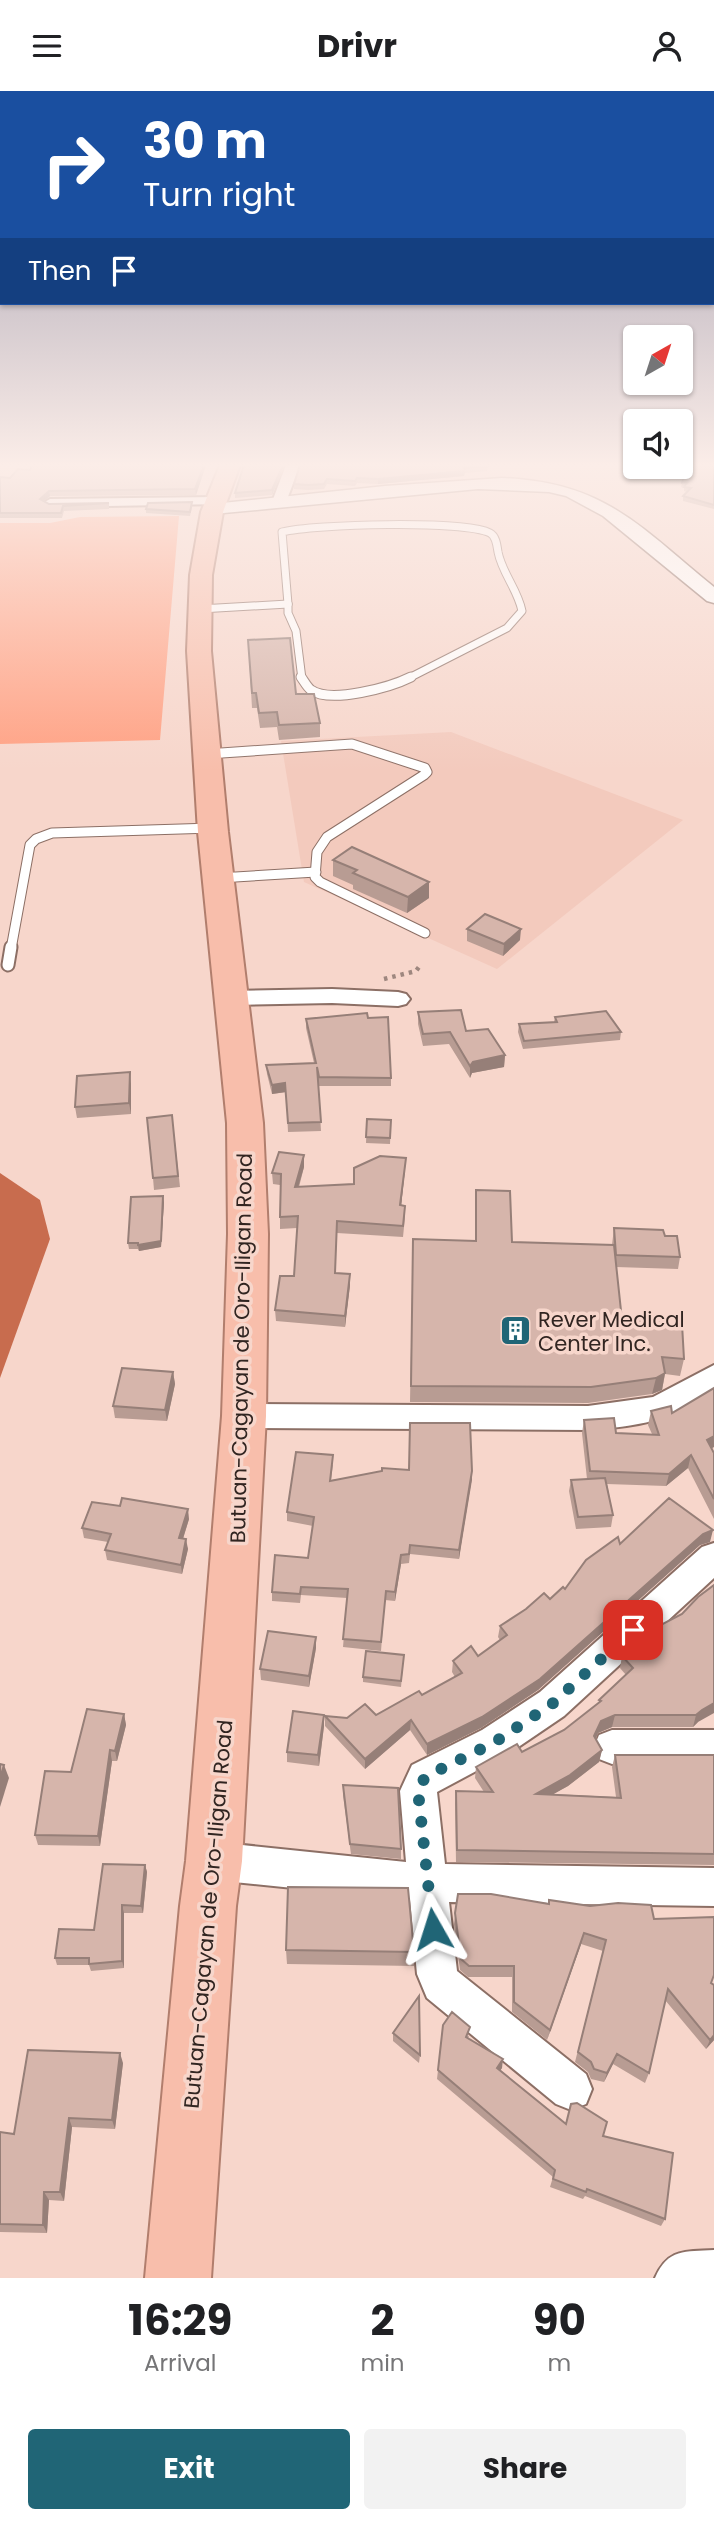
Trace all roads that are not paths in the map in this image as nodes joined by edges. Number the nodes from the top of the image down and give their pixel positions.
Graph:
1 (203, 567) edge
2 (285, 567) edge
3 (503, 567) edge
4 (679, 567) edge
5 (714, 597) edge
6 (288, 604) junction
7 (200, 609) junction
8 (207, 754) junction
9 (213, 828) junction
10 (316, 871) junction
11 (218, 879) junction
12 (425, 933) dead end
13 (8, 965) dead end
14 (232, 998) junction
15 (398, 999) dead end
16 (714, 1377) edge
17 (244, 1416) junction
18 (714, 1556) edge
19 (612, 1747) dead end
20 (714, 1747) edge
21 (212, 1881) junction
22 (428, 1883) junction
23 (714, 1887) edge
24 (571, 2089) dead end
25 (714, 2273) edge
26 (178, 2278) edge
27 (678, 2278) edge

1 - 7 highway, Butuan-Cagayan de Oro-Iligan Road
2 - 6 lane
3 - 6 lane
4 - 5 street
6 - 7 lane
7 - 8 highway, Butuan-Cagayan de Oro-Iligan Road
8 - 9 highway, Butuan-Cagayan de Oro-Iligan Road
8 - 10 lane
9 - 11 highway, Butuan-Cagayan de Oro-Iligan Road
9 - 13 lane
10 - 11 lane
10 - 12 lane
11 - 14 highway, Butuan-Cagayan de Oro-Iligan Road
14 - 15 street
14 - 17 highway, Butuan-Cagayan de Oro-Iligan Road
16 - 17 street
17 - 21 highway, Butuan-Cagayan de Oro-Iligan Road
18 - 22 street
19 - 20 street
21 - 22 street
21 - 26 highway, Butuan-Cagayan de Oro-Iligan Road
22 - 23 street
22 - 24 street
25 - 27 street

